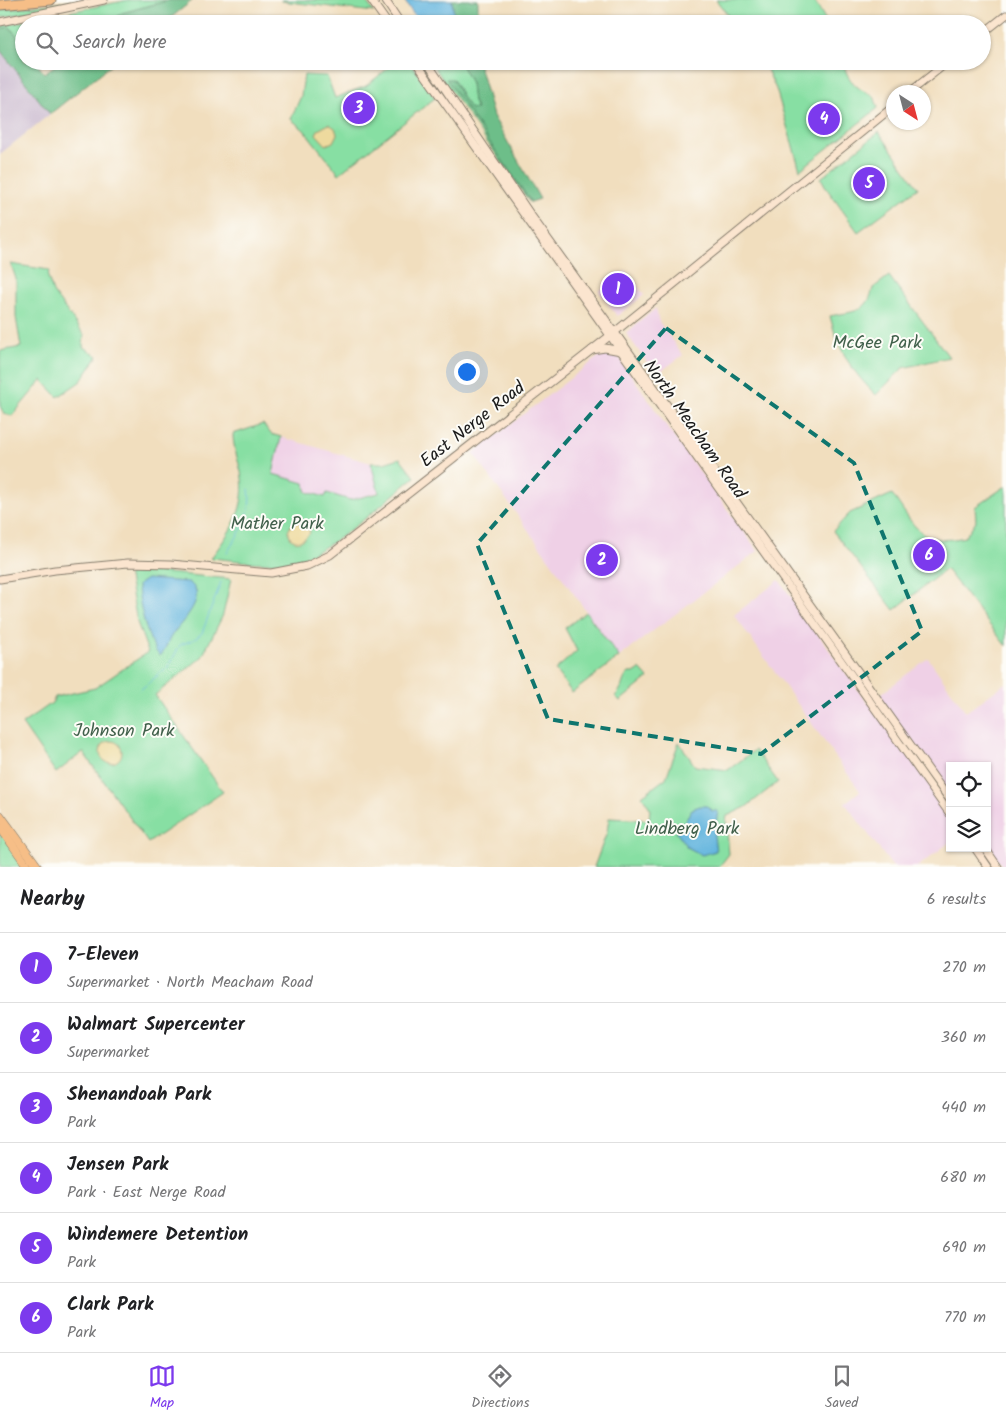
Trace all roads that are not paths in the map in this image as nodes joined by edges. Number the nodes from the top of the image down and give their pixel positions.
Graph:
1 (51, 0) edge
2 (104, 0) edge
3 (371, 0) edge
4 (385, 0) edge
5 (0, 5) edge
6 (33, 15) edge
7 (382, 15) edge
8 (395, 15) edge
9 (1006, 15) edge
10 (15, 19) edge
11 (0, 22) edge
12 (991, 27) edge
13 (422, 70) edge
14 (432, 70) edge
15 (938, 70) edge
16 (919, 85) edge
17 (886, 112) edge
18 (613, 333) junction
19 (590, 351) junction
20 (621, 351) junction
21 (0, 579) edge
22 (946, 794) edge
23 (946, 808) edge
24 (0, 815) edge
25 (0, 827) edge
26 (978, 852) edge
27 (988, 852) edge
28 (28, 867) edge
29 (38, 867) edge
30 (988, 867) edge
31 (998, 867) edge

1 - 5 highway
2 - 6 main road
3 - 7 main road
4 - 8 main road
9 - 12 main road
10 - 11 main road
13 - 18 main road, North Meacham Road
14 - 18 main road, North Meacham Road
15 - 16 main road
17 - 18 main road, East Nerge Road
18 - 19 main road, East Nerge Road
18 - 20 main road, North Meacham Road
18 - 22 main road, North Meacham Road
19 - 20 main road
19 - 21 main road, East Nerge Road
20 - 23 main road, North Meacham Road
24 - 29 main road
25 - 28 main road
26 - 30 main road
27 - 31 main road

